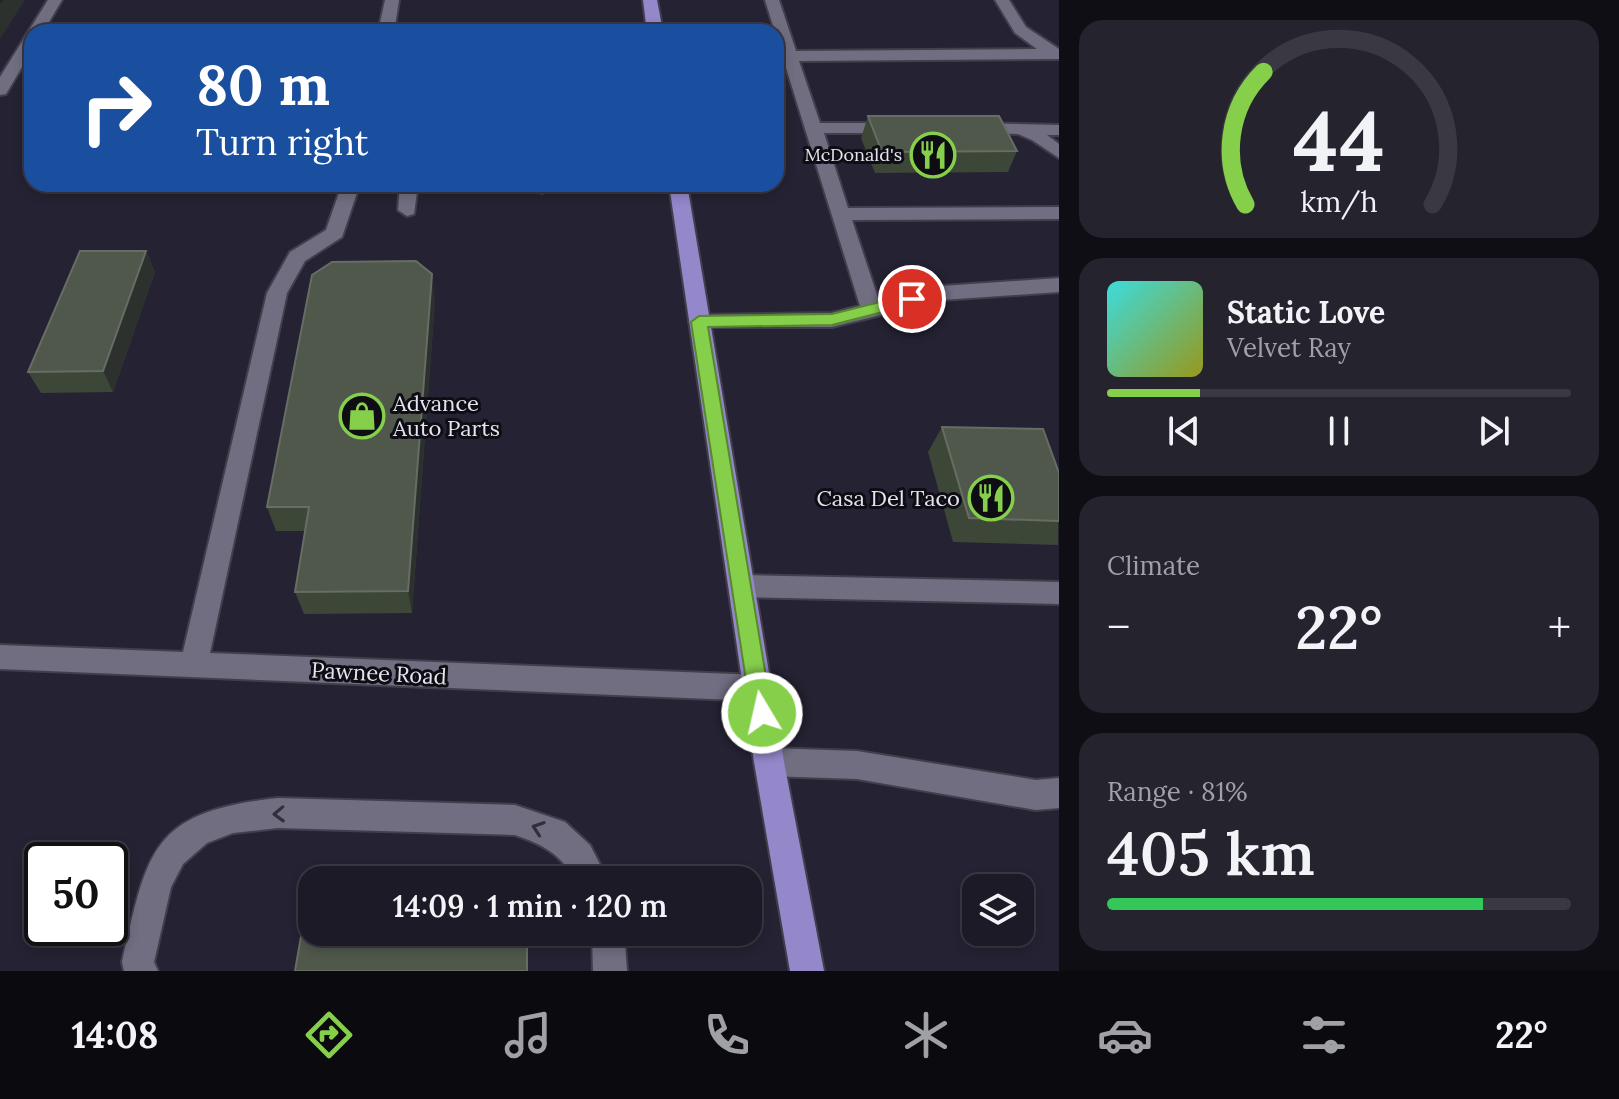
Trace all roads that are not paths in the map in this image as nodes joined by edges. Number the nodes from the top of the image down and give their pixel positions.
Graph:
1 (55, 0) edge
2 (392, 0) edge
3 (650, 0) edge
4 (772, 0) edge
5 (1002, 0) edge
6 (40, 24) edge
7 (388, 24) edge
8 (654, 24) edge
9 (777, 24) edge
10 (1057, 54) edge
11 (784, 56) edge
12 (784, 58) edge
13 (24, 62) edge
14 (0, 90) edge
15 (815, 128) junction
16 (923, 128) edge
17 (954, 128) edge
18 (1016, 128) junction
19 (1059, 130) edge
20 (1059, 153) edge
21 (348, 192) edge
22 (408, 192) edge
23 (679, 192) edge
24 (1054, 208) edge
25 (407, 210) dead end
26 (839, 214) junction
27 (1059, 285) edge
28 (872, 311) junction
29 (699, 322) junction
30 (742, 586) junction
31 (1059, 593) edge
32 (0, 657) edge
33 (194, 663) junction
34 (758, 688) junction
35 (769, 762) junction
36 (1059, 793) edge
37 (584, 866) edge
38 (609, 946) edge
39 (141, 971) edge
40 (610, 971) edge
41 (807, 971) edge

1 - 6 street
2 - 7 street
3 - 8 main road
4 - 9 street
5 - 10 street
10 - 11 street
12 - 15 street
13 - 14 street
15 - 16 street
15 - 26 street
17 - 18 street
18 - 19 street
18 - 20 street
21 - 33 street
22 - 25 street
23 - 29 main road
24 - 26 street
26 - 28 street
27 - 28 street
28 - 29 street
29 - 30 main road
30 - 31 street
30 - 34 main road
32 - 33 street, Pawnee Road
33 - 34 street, Pawnee Road
34 - 35 main road
35 - 36 street
35 - 41 main road
37 -> 39 street
38 - 40 street

